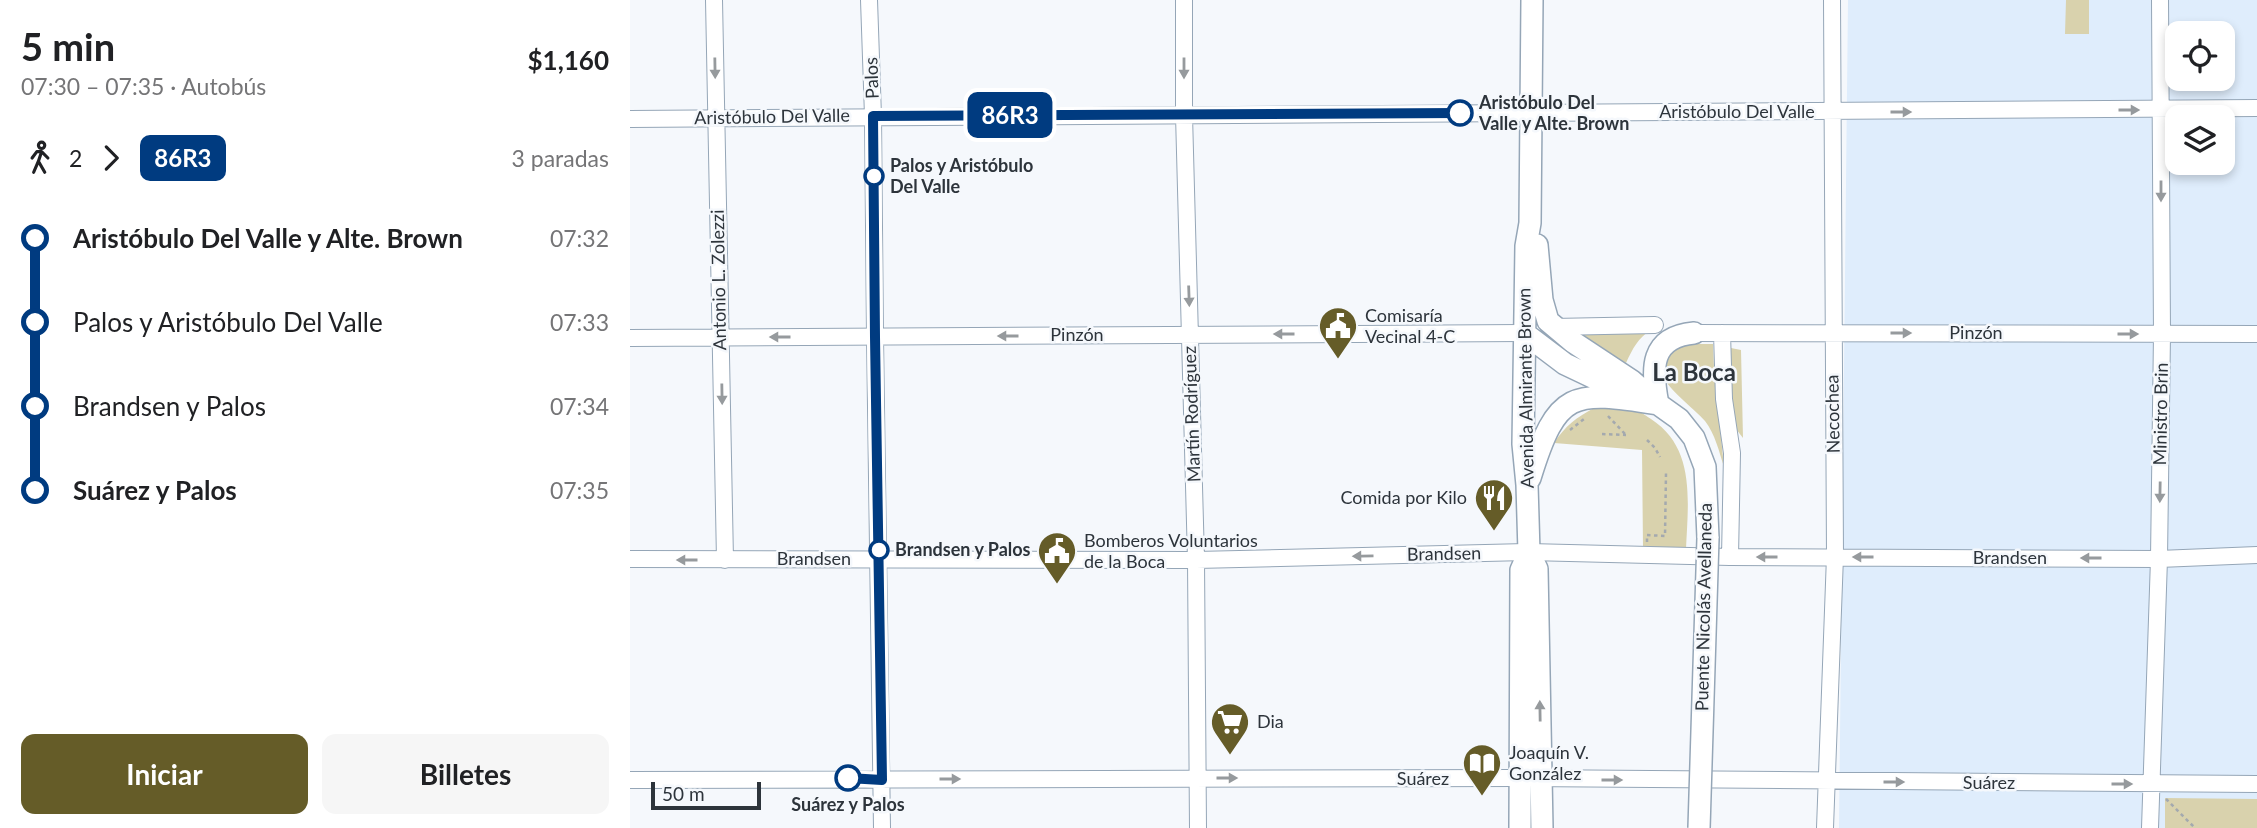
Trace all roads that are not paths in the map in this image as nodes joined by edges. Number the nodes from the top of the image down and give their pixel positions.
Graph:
1 (713, 0) edge
2 (869, 0) edge
3 (1184, 0) edge
4 (1532, 0) edge
5 (1832, 0) edge
6 (2160, 0) edge
7 (2257, 108) edge
8 (2161, 110) junction
9 (1833, 112) junction
10 (1530, 113) junction
11 (1184, 115) junction
12 (873, 116) junction
13 (716, 117) junction
14 (630, 119) edge
15 (1530, 223) junction
16 (1655, 325) dead end
17 (1553, 327) junction
18 (1524, 333) junction
19 (1694, 333) joint
20 (1722, 333) junction
21 (1832, 333) junction
22 (2162, 334) junction
23 (2257, 334) edge
24 (1190, 335) junction
25 (875, 337) junction
26 (630, 338) edge
27 (720, 338) junction
28 (1658, 404) junction
29 (1527, 485) junction
30 (1529, 552) junction
31 (2257, 555) edge
32 (1835, 556) junction
33 (1730, 557) junction
34 (630, 559) edge
35 (879, 559) junction
36 (2159, 559) junction
37 (725, 560) junction
38 (1196, 560) junction
39 (1198, 778) junction
40 (1520, 778) junction
41 (1541, 779) junction
42 (630, 780) edge
43 (882, 780) junction
44 (1826, 781) junction
45 (2151, 784) junction
46 (2257, 784) edge
47 (883, 828) edge
48 (1198, 828) edge
49 (1520, 828) edge
50 (1542, 828) edge
51 (1699, 828) edge
52 (1825, 828) edge
53 (2150, 828) edge

1 -> 13 street, Antonio L. Zolezzi
2 - 12 street, Palos
3 -> 11 street, Martín Rodríguez
4 - 10 main road, Avenida Almirante Brown
5 - 9 street, Necochea
6 - 8 street, Ministro Brin
7 - 8 street, Aristóbulo Del Valle
9 -> 8 street, Aristóbulo Del Valle
8 -> 22 street, Ministro Brin
9 - 10 street, Aristóbulo Del Valle
9 - 21 street, Necochea
10 - 11 street, Aristóbulo Del Valle
10 - 15 main road, Avenida Almirante Brown
11 - 12 street, Aristóbulo Del Valle
11 -> 24 street, Martín Rodríguez
12 - 13 street, Aristóbulo Del Valle
12 - 25 street, Palos
13 - 14 street, Aristóbulo Del Valle
13 - 27 street, Antonio L. Zolezzi
15 - 17 main road, Avenida Almirante Brown
15 - 18 main road, Avenida Almirante Brown
16 - 17 street
17 - 28 main road, Puente Nicolás Avellaneda
18 -> 24 street, Pinzón
18 - 28 main road, Puente Nicolás Avellaneda
18 - 29 main road, Avenida Almirante Brown
19 - 20 street, Pinzón
19 - 28 main road
20 - 21 street, Pinzón
20 - 33 street
21 -> 22 street, Pinzón
21 - 32 street, Necochea
22 - 23 street, Pinzón
22 -> 36 street, Ministro Brin
24 -> 25 street, Pinzón
24 - 38 street, Martín Rodríguez
25 -> 27 street, Pinzón
25 - 35 street, Palos
26 - 27 street, Pinzón
27 -> 37 street, Antonio L. Zolezzi
28 - 29 main road
28 - 51 main road, Puente Nicolás Avellaneda, bridge
29 - 30 main road, Avenida Almirante Brown
30 - 33 street, Brandsen
30 -> 38 street, Brandsen
30 - 40 main road, Avenida Almirante Brown
41 -> 30 main road, Avenida Almirante Brown
31 - 36 street, Brandsen
32 -> 33 street, Brandsen
36 -> 32 street, Brandsen
32 - 44 street, Necochea
37 -> 34 street, Brandsen
35 - 37 street, Brandsen
35 - 38 street, Brandsen
35 - 43 street, Palos
36 - 45 street, Ministro Brin
38 - 39 street, Martín Rodríguez
39 -> 40 street, Suárez
43 -> 39 street, Suárez
39 - 48 street, Martín Rodríguez
40 - 41 street, Suárez
40 - 49 main road, Avenida Almirante Brown
41 -> 44 street, Suárez
41 - 50 main road, Avenida Almirante Brown
42 - 43 street, Suárez
43 - 47 street, Palos
44 -> 45 street, Suárez
44 - 52 street, Necochea
45 - 46 street, Suárez
45 - 53 street, Ministro Brin

